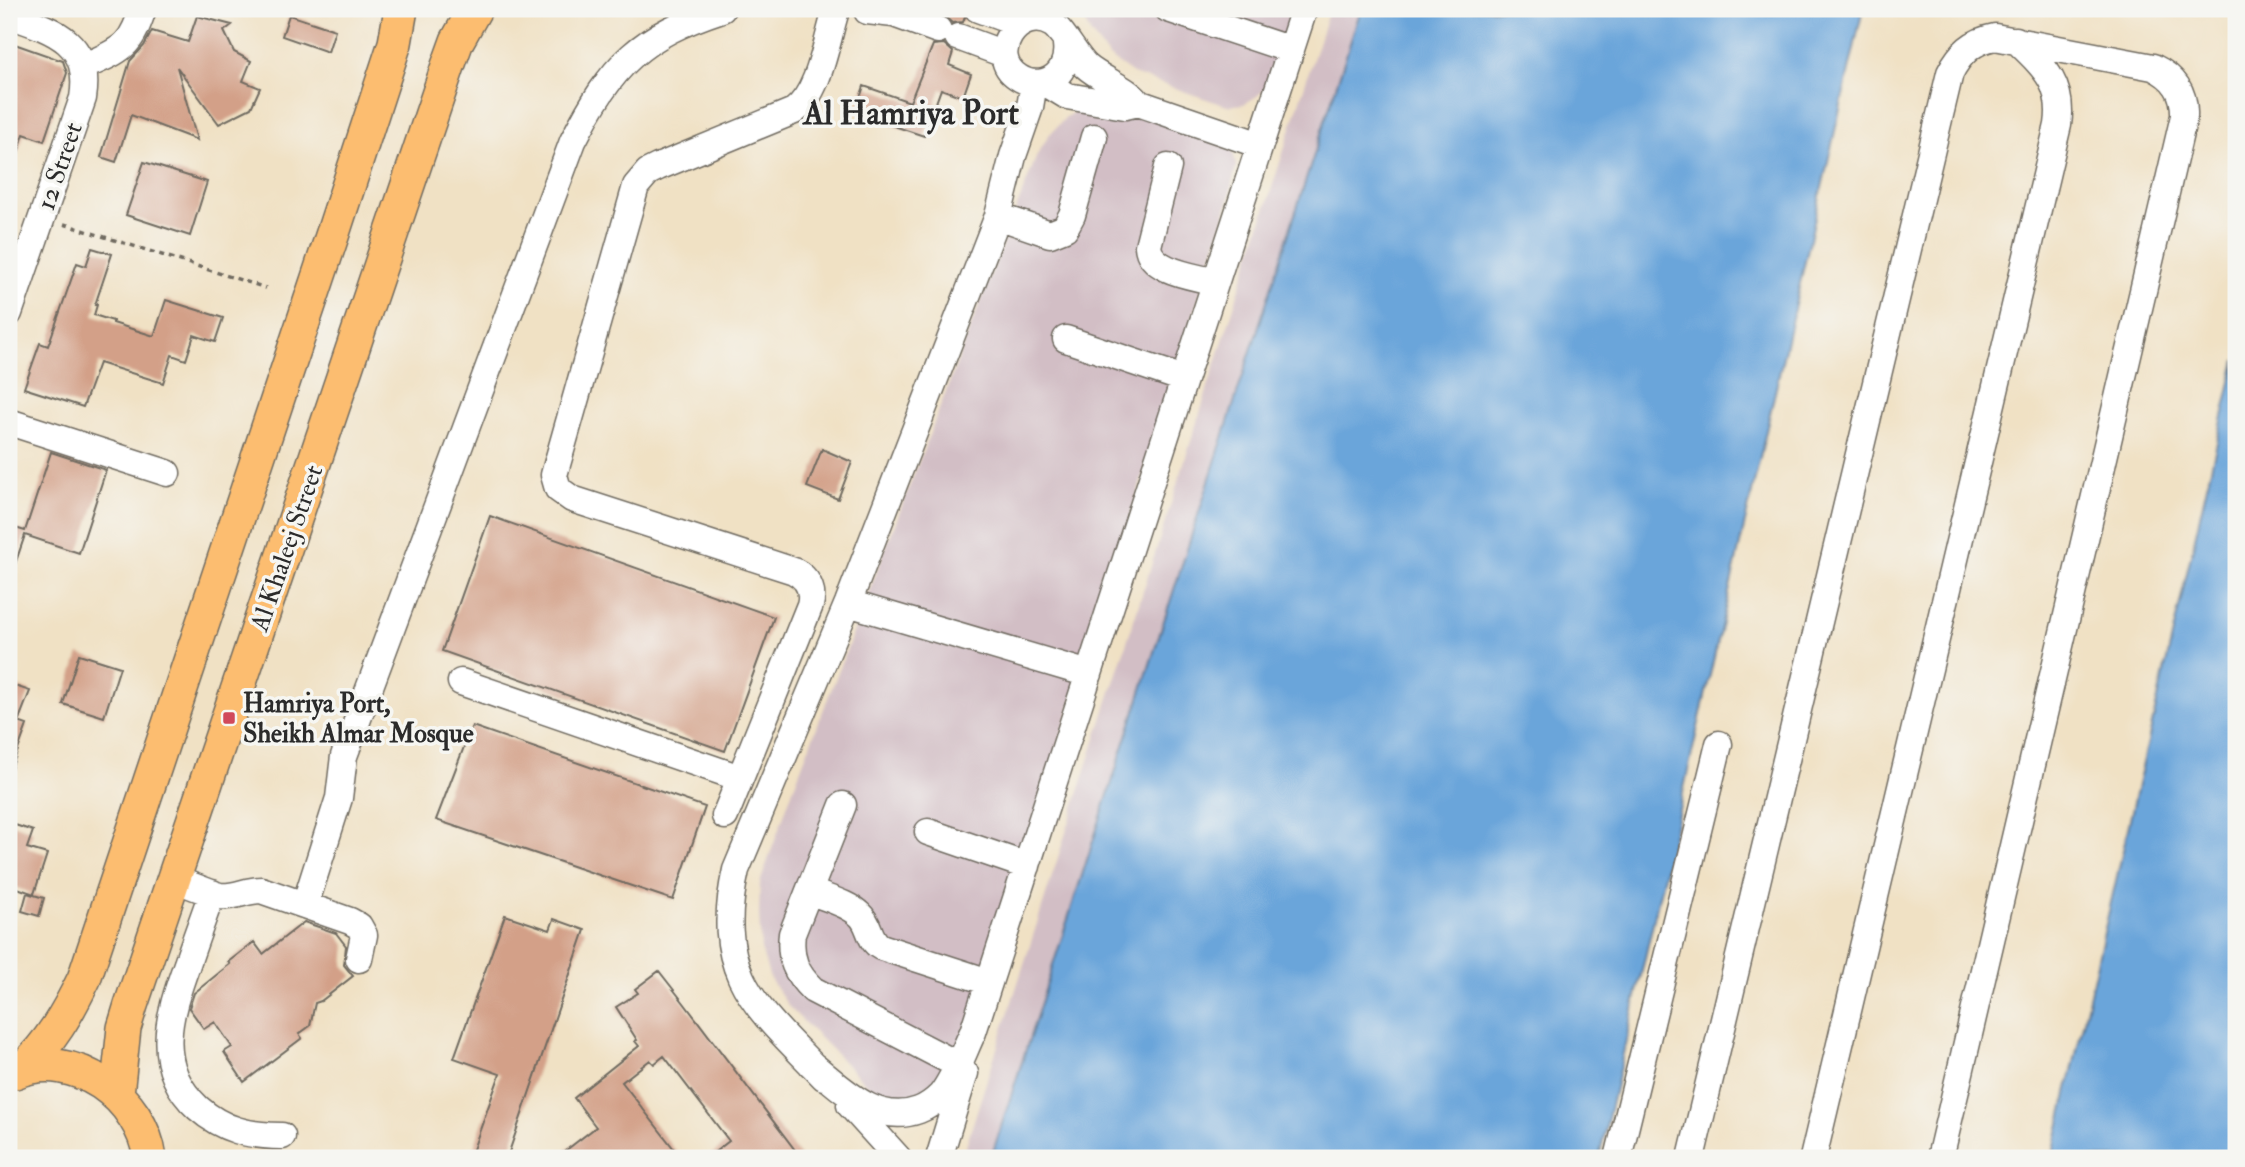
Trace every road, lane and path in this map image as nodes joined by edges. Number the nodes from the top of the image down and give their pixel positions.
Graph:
1 (143, 9) edge
2 (401, 9) edge
3 (475, 9) edge
4 (722, 9) edge
5 (978, 9) edge
6 (1168, 9) edge
7 (1304, 9) edge
8 (869, 10) edge
9 (830, 11) edge
10 (9, 15) edge
11 (1032, 18) edge
12 (50, 29) junction
13 (2016, 40) junction
14 (1066, 44) junction
15 (1291, 50) junction
16 (1004, 54) junction
17 (94, 62) junction
18 (1039, 82) junction
19 (83, 98) junction
20 (1138, 103) junction
21 (1094, 137) dead end
22 (1260, 145) junction
23 (1168, 167) dead end
24 (998, 216) junction
25 (42, 217) junction
26 (1215, 282) junction
27 (266, 288) dead end
28 (9, 313) edge
29 (1066, 339) dead end
30 (1184, 379) junction
31 (9, 422) edge
32 (167, 473) dead end
33 (848, 603) junction
34 (1089, 674) junction
35 (461, 682) dead end
36 (1719, 744) dead end
37 (740, 778) junction
38 (844, 805) dead end
39 (725, 816) dead end
40 (928, 832) dead end
41 (1027, 866) junction
42 (174, 879) junction
43 (809, 891) junction
44 (212, 893) junction
45 (305, 905) junction
46 (359, 959) dead end
47 (989, 982) junction
48 (973, 1032) junction
49 (811, 1064) junction
50 (958, 1065) junction
51 (15, 1072) edge
52 (117, 1094) junction
53 (282, 1136) dead end
54 (150, 1158) edge
55 (898, 1158) edge
56 (939, 1158) edge
57 (1618, 1158) edge
58 (1691, 1158) edge
59 (1813, 1158) edge
60 (1940, 1158) edge

1 - 17 street
2 - 51 main road, Al Khaleej Street
3 - 42 main road, Al Khaleej Street
4 - 45 street
5 - 11 street
6 - 15 street
7 - 15 street
8 - 9 street
8 - 16 street
9 - 37 street
10 - 12 street
11 - 14 street
11 - 16 street
12 - 17 street
12 - 19 street, 12 Street
13 - 58 street
13 - 59 street
13 - 60 street
14 - 18 street
14 - 20 street
15 - 22 street
16 - 18 street
17 - 19 street, 12 Street
18 - 20 street
18 - 24 street
19 - 25 street, 12 Street
20 - 22 street
21 - 24 street
22 - 26 street
23 - 26 street
24 - 33 street
25 - 27 path
25 - 28 street, 12 Street
26 - 30 street
29 - 30 street
30 - 34 street
31 - 32 street
33 - 34 street
33 - 49 street
34 - 41 street
35 - 37 street
36 - 57 street
37 - 39 street
38 - 43 street
40 - 41 street
41 - 47 street
42 - 44 street
42 - 52 main road, Al Khaleej Street
43 - 47 street
43 - 50 street
44 - 45 street
44 - 53 street
45 - 46 street
47 - 48 street
48 - 50 street
48 - 56 street
49 - 50 street
49 - 55 street
51 - 52 main road
52 - 54 main road

